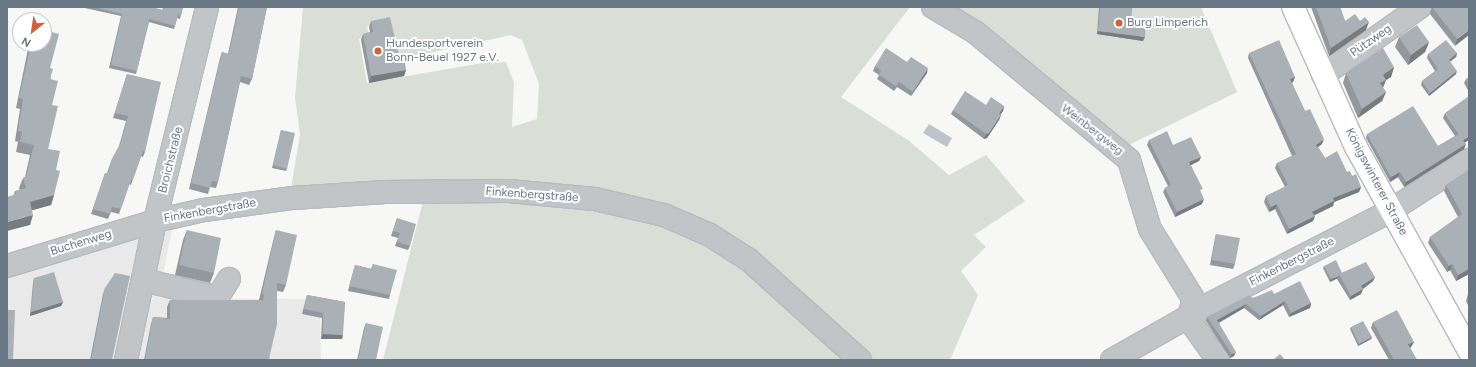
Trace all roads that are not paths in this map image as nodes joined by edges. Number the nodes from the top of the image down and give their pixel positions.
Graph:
1 (207, 7) edge
2 (933, 7) edge
3 (1293, 7) edge
4 (1420, 7) edge
5 (1323, 75) junction
6 (1469, 160) edge
7 (1390, 211) junction
8 (155, 221) junction
9 (7, 266) edge
10 (229, 279) dead end
11 (143, 280) junction
12 (1188, 318) junction
13 (1469, 351) edge
14 (126, 360) edge
15 (860, 360) edge
16 (1112, 360) edge
17 (1218, 360) edge

1 - 8 street, Broichstraße
2 - 12 street, Weinbergweg
3 - 5 main road, Königswinterer Straße
4 - 5 street, Pützweg
5 - 7 main road, Königswinterer Straße
6 - 7 street, Finkenbergstraße
7 - 12 street, Finkenbergstraße
7 - 13 main road, Königswinterer Straße
8 - 9 street, Buchenweg
8 - 11 street, Broichstraße
8 - 15 street, Finkenbergstraße
10 - 11 street
11 - 14 street, Broichstraße
12 - 16 street, Finkenbergstraße
12 - 17 street

